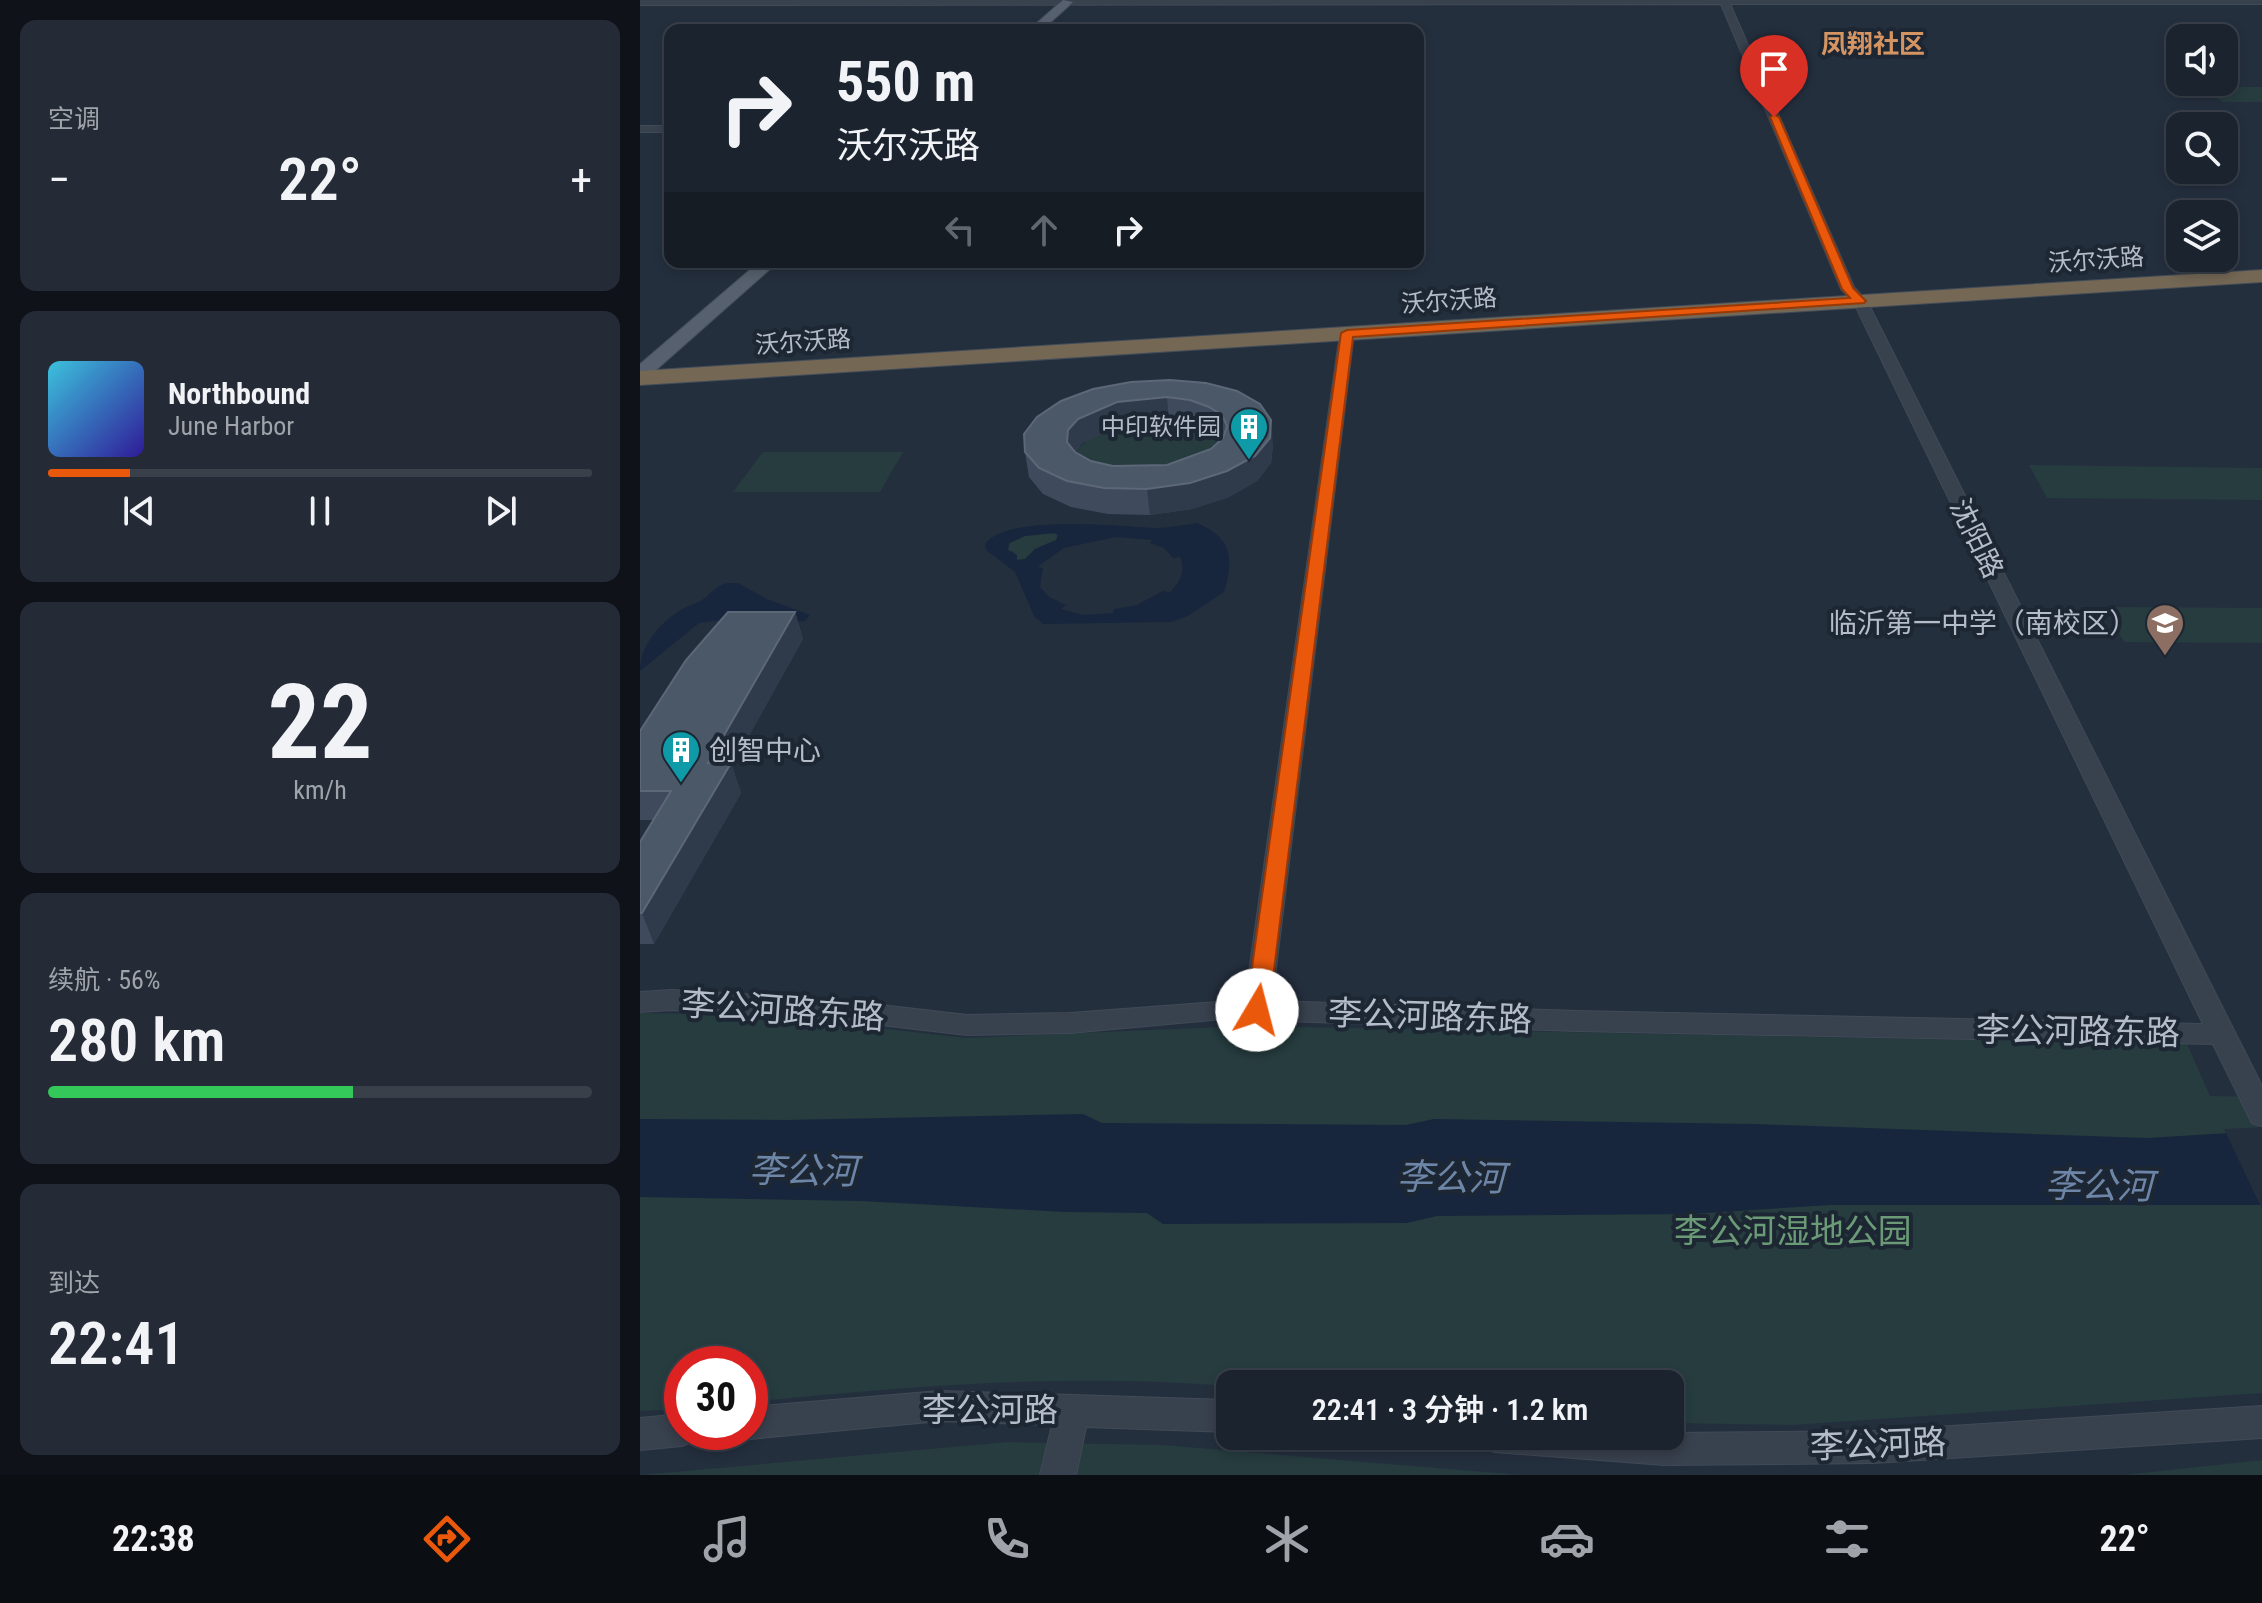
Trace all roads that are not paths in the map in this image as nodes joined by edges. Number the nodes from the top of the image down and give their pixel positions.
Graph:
1 (1013, 1) edge
2 (1725, 1) edge
3 (2262, 1) edge
4 (640, 2) edge
5 (1067, 2) edge
6 (1042, 24) edge
7 (640, 129) edge
8 (664, 129) edge
9 (2262, 264) edge
10 (762, 268) edge
11 (2262, 276) edge
12 (1854, 295) junction
13 (1347, 333) junction
14 (643, 370) edge
15 (640, 1002) edge
16 (1257, 1010) junction
17 (2222, 1034) junction
18 (2260, 1111) edge
19 (1072, 1410) junction
20 (1216, 1415) edge
21 (768, 1421) edge
22 (2262, 1422) edge
23 (664, 1432) edge
24 (640, 1434) edge
25 (1684, 1449) edge
26 (1058, 1475) edge

1 - 4 street
1 - 5 street
2 - 3 street
2 - 5 street
2 - 12 street, 沈阳路
5 - 6 main road
7 - 8 street
9 - 12 highway, 沃尔沃路
10 - 14 main road
11 - 12 highway, 沃尔沃路
12 - 13 highway, 沃尔沃路
12 - 14 highway, 沃尔沃路
12 - 17 street, 沈阳路
13 - 14 highway, 沃尔沃路
13 - 16 street
15 - 16 street, 李公河路东路
16 - 17 street, 李公河路东路
17 - 18 street, 沈阳路
19 - 20 street, 李公河路
19 - 21 street, 李公河路
19 - 26 street
22 - 25 street, 李公河路
23 - 24 street

